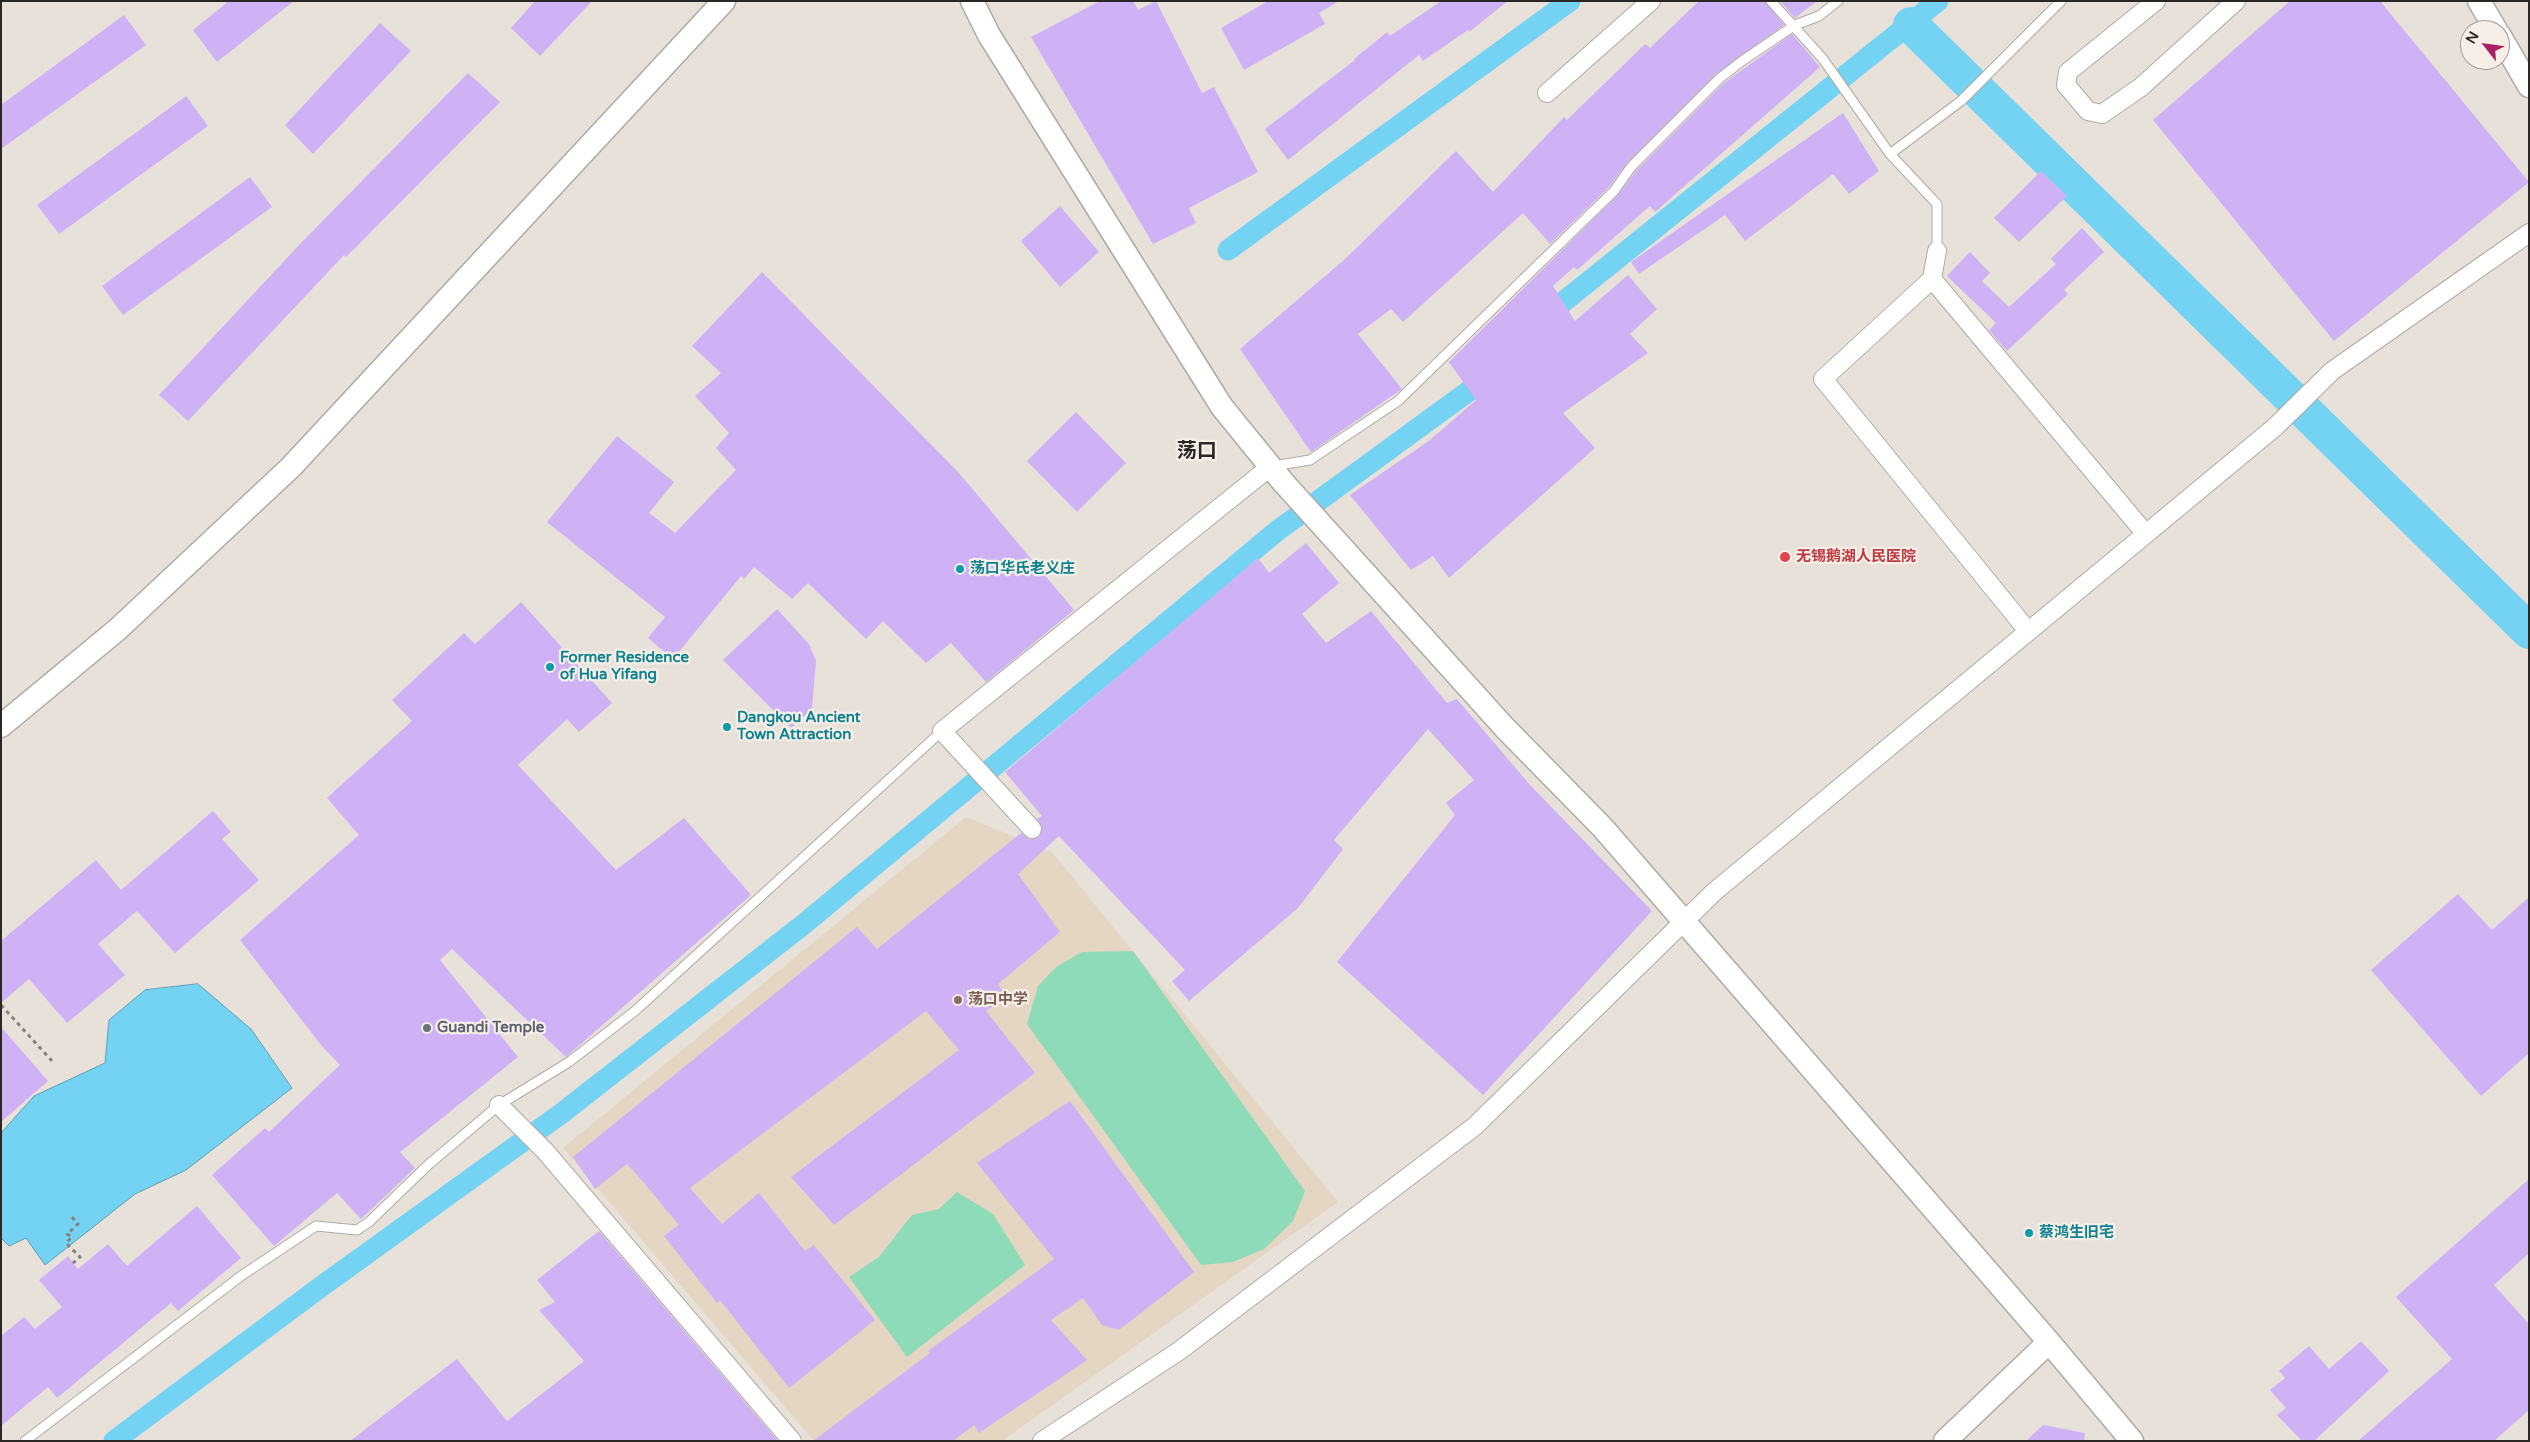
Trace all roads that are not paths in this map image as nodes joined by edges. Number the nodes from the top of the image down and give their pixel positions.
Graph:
1 (724, 1) edge
2 (972, 1) edge
3 (1651, 1) edge
4 (1771, 1) edge
5 (1838, 1) edge
6 (2061, 1) edge
7 (2156, 1) edge
8 (2236, 1) edge
9 (2480, 1) edge
10 (2490, 20) edge
11 (1794, 25) junction
12 (2510, 53) edge
13 (2529, 86) edge
14 (1547, 93) dead end
15 (1890, 154) junction
16 (2529, 233) edge
17 (1938, 252) joint
18 (1932, 279) junction
19 (1277, 475) junction
20 (2145, 533) junction
21 (2028, 631) junction
22 (1, 726) edge
23 (942, 731) junction
24 (1032, 829) dead end
25 (1684, 921) junction
26 (499, 1105) junction
27 (2049, 1342) junction
28 (25, 1441) edge
29 (792, 1441) edge
30 (1042, 1441) edge
31 (1945, 1441) edge
32 (2132, 1441) edge

1 - 22 street
2 - 19 street
3 - 14 street
4 - 11 lane
5 - 11 lane
6 - 15 lane
7 - 8 street
9 - 10 street
11 - 15 lane
11 - 19 lane
12 - 13 street
15 - 17 lane
16 - 20 street
17 - 18 street
18 - 20 street
18 - 21 street
19 - 23 street
19 - 25 street
20 - 21 street
21 - 25 street
23 - 24 street
23 - 26 lane
25 - 27 street
25 - 30 street
26 - 28 lane
26 - 29 street
27 - 31 street
27 - 32 street

